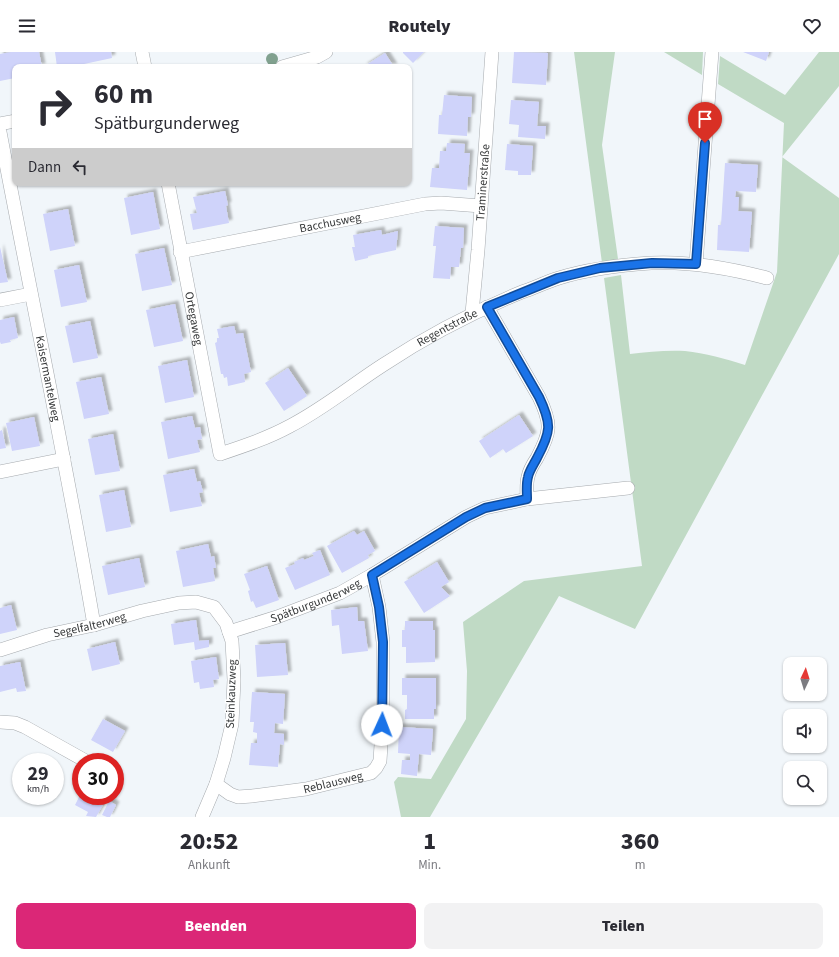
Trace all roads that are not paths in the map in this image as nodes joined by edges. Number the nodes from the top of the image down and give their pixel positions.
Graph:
1 (142, 52) edge
2 (326, 52) edge
3 (492, 52) edge
4 (712, 52) edge
5 (144, 64) edge
6 (292, 64) edge
7 (12, 122) edge
8 (0, 124) edge
9 (0, 132) edge
10 (169, 186) edge
11 (481, 206) junction
12 (180, 252) junction
13 (696, 264) junction
14 (767, 278) dead end
15 (31, 294) junction
16 (0, 300) edge
17 (487, 307) junction
18 (472, 313) junction
19 (220, 454) joint
20 (64, 459) junction
21 (0, 472) edge
22 (628, 488) dead end
23 (527, 499) junction
24 (372, 575) junction
25 (179, 603) joint
26 (94, 625) junction
27 (229, 632) junction
28 (0, 650) edge
29 (0, 722) edge
30 (72, 753) edge
31 (216, 784) junction
32 (202, 817) edge

1 - 5 street
2 - 6 street
3 - 11 street, Traminerstraße
4 - 13 street
7 - 8 street
9 - 15 street, Kaisermantelweg
10 - 12 street, Ortegaweg
11 - 12 street, Bacchusweg
11 - 18 street, Traminerstraße
12 - 19 street, Ortegaweg
13 - 14 street, Regentstraße
13 - 17 street, Regentstraße
15 - 16 street
15 - 20 street, Kaisermantelweg
17 - 18 street, Regentstraße
17 - 23 street
18 - 19 street, Regentstraße
20 - 21 street
20 - 26 street, Kaisermantelweg
22 - 23 street, Spätburgunderweg
23 - 24 street, Spätburgunderweg
24 - 27 street, Spätburgunderweg
24 - 31 street, Reblausweg
25 - 26 street, Segelfalterweg
25 - 27 street, Steinkauzweg
26 - 28 street, Segelfalterweg
27 - 31 street, Steinkauzweg
29 - 30 street
31 - 32 street, Steinkauzweg

